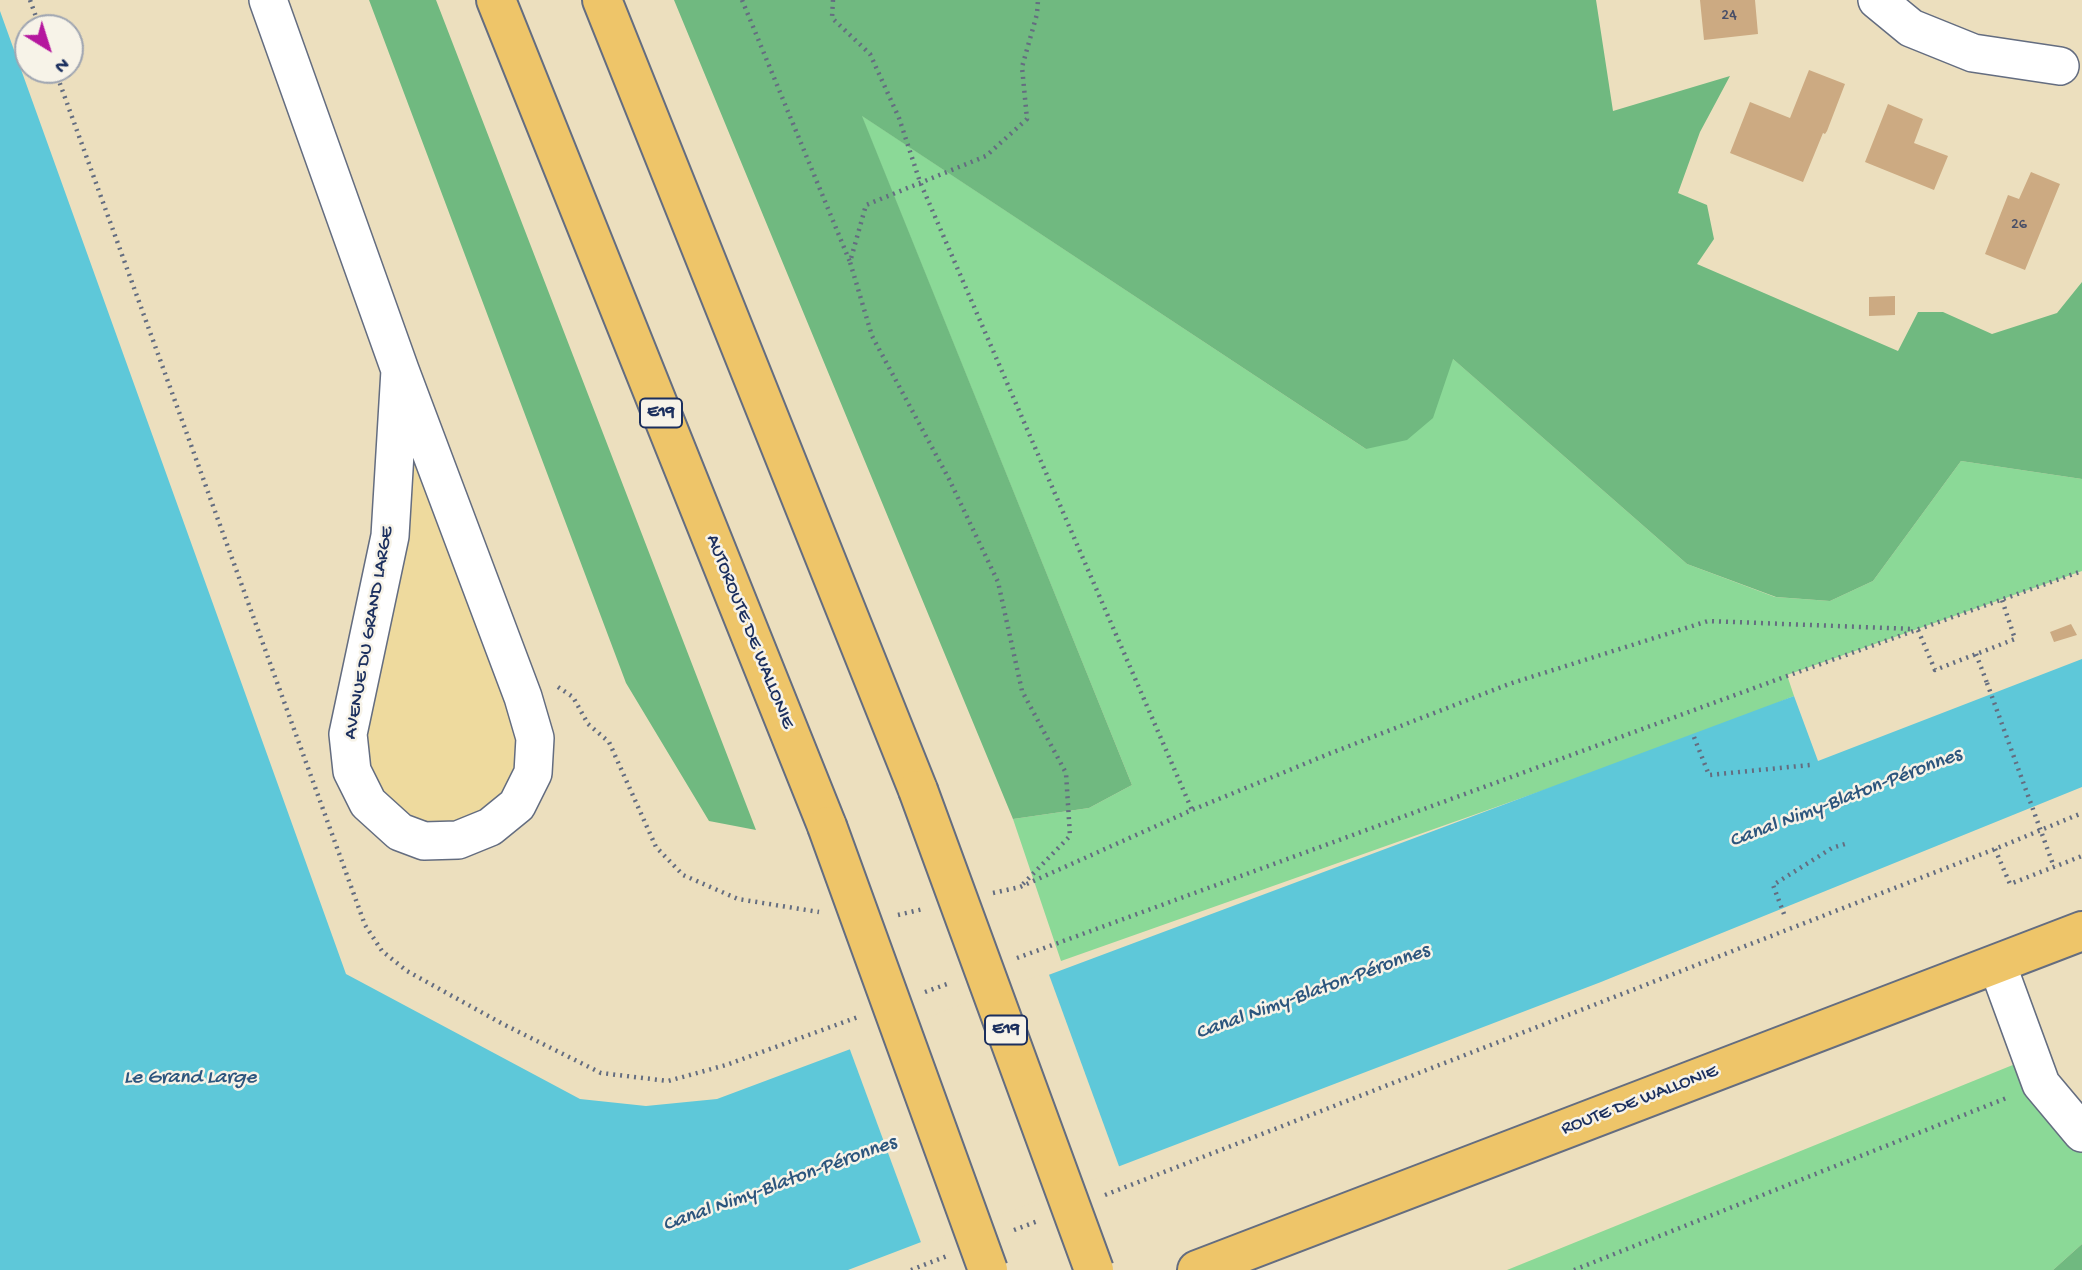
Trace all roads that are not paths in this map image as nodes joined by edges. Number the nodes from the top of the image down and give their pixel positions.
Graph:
1 (268, 0) edge
2 (496, 0) edge
3 (602, 0) edge
4 (1877, 0) edge
5 (2060, 66) dead end
6 (400, 370) junction
7 (2082, 931) edge
8 (1997, 964) junction
9 (2082, 1133) edge
10 (988, 1270) edge
11 (1094, 1270) edge
12 (1197, 1270) edge

1 - 6 street, AVENUE DU GRAND LARGE
2 - 10 main road, AUTOROUTE DE WALLONIE / E19, bridge
3 - 11 main road, E19, bridge
4 - 5 street
6 - 6 street, AVENUE DU GRAND LARGE
7 - 8 main road, ROUTE DE WALLONIE
8 - 9 street
8 - 12 main road, ROUTE DE WALLONIE

